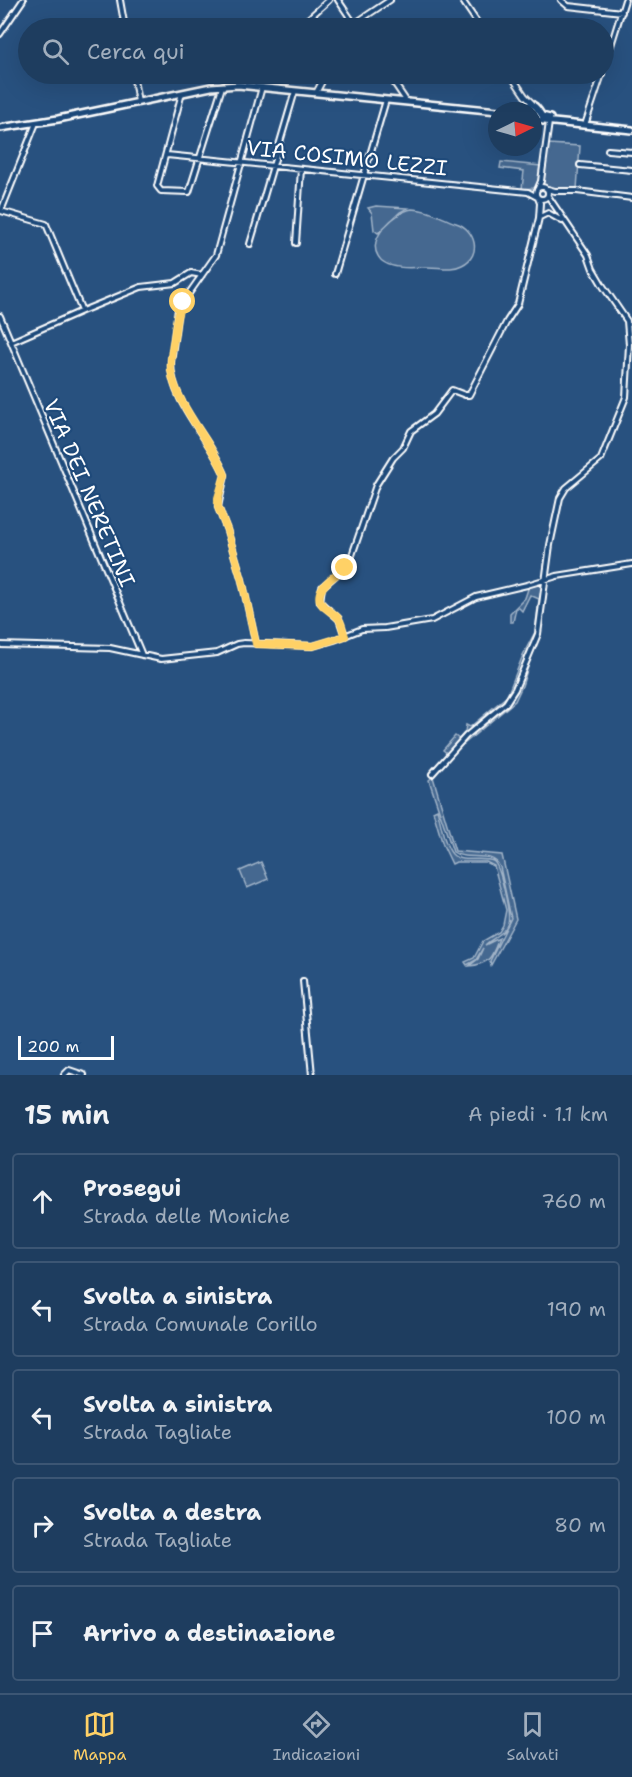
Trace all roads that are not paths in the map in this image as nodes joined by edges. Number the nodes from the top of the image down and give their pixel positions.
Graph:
1 (23, 0) edge
2 (120, 0) edge
3 (328, 0) edge
4 (338, 0) edge
5 (390, 0) edge
6 (462, 0) edge
7 (561, 0) edge
8 (625, 0) edge
9 (622, 12) junction
10 (123, 18) edge
11 (309, 18) edge
12 (350, 18) edge
13 (366, 18) edge
14 (474, 18) edge
15 (0, 34) edge
16 (614, 36) edge
17 (135, 84) edge
18 (321, 84) edge
19 (395, 84) edge
20 (517, 84) edge
21 (599, 84) edge
22 (222, 86) junction
23 (262, 86) junction
24 (296, 90) junction
25 (182, 93) junction
26 (316, 93) junction
27 (525, 96) junction
28 (386, 100) junction
29 (407, 102) junction
30 (524, 102) edge
31 (530, 102) edge
32 (138, 103) junction
33 (488, 110) edge
34 (542, 116) edge
35 (542, 121) edge
36 (549, 121) junction
37 (586, 122) junction
38 (36, 123) junction
39 (0, 128) edge
40 (632, 128) edge
41 (608, 150) dead end
42 (632, 152) edge
43 (167, 155) junction
44 (200, 158) junction
45 (240, 163) junction
46 (580, 165) dead end
47 (273, 166) junction
48 (302, 169) junction
49 (632, 170) edge
50 (364, 175) junction
51 (541, 188) junction
52 (524, 192) junction
53 (557, 192) junction
54 (543, 197) junction
55 (632, 198) edge
56 (553, 204) junction
57 (540, 206) junction
58 (539, 218) junction
59 (566, 223) junction
60 (296, 243) dead end
61 (250, 244) dead end
62 (335, 274) dead end
63 (202, 275) junction
64 (82, 311) junction
65 (0, 316) edge
66 (630, 321) edge
67 (11, 342) junction
68 (548, 558) junction
69 (632, 564) edge
70 (557, 576) junction
71 (546, 579) junction
72 (345, 636) junction
73 (256, 644) junction
74 (0, 645) edge
75 (141, 655) junction
76 (432, 774) dead end
77 (303, 981) dead end
78 (64, 1075) edge
79 (84, 1075) edge
80 (312, 1075) edge

1 - 15 street
2 - 10 street
3 - 11 street
4 - 12 street
5 - 13 street
6 - 14 street
7 - 9 street
8 - 9 street
9 - 16 street
17 - 32 street
18 - 26 street
19 - 29 street
20 - 27 street
21 - 37 street
22 - 23 main road
22 - 25 main road
22 - 44 street
23 - 24 main road
23 - 45 street
24 - 26 main road
24 - 47 street
25 - 32 main road
25 - 43 street
26 - 28 main road
27 - 30 street
27 - 31 street
28 - 29 main road
28 - 50 street
29 - 33 main road
32 - 38 main road
34 - 37 main road
35 - 36 main road
36 - 40 main road
36 - 51 street
37 - 40 main road
38 - 39 main road
38 - 64 street
41 - 42 street
43 - 44 street, VIA COSIMO LEZZI
43 - 44 street
44 - 45 street, VIA COSIMO LEZZI
45 - 47 street, VIA COSIMO LEZZI
45 - 63 street
46 - 49 street
47 - 48 street, VIA COSIMO LEZZI
47 - 61 street
48 - 50 street, VIA COSIMO LEZZI
48 - 60 street
50 - 52 street, VIA COSIMO LEZZI
50 - 62 street
51 - 52 street, VIA COSIMO LEZZI
51 - 53 street
51 - 54 street
51 - 54 street
52 - 54 street, VIA COSIMO LEZZI
53 - 54 street
53 - 55 street
54 - 56 street, VIA COSIMO LEZZI
54 - 57 street
56 - 57 street
56 - 59 street
57 - 58 street
58 - 59 street
58 - 72 street
59 - 66 street
63 - 64 street
63 - 73 street
64 - 67 street
65 - 67 street, VIA DEI NERETINI
66 - 68 street
67 - 75 street, VIA DEI NERETINI
68 - 70 street
68 - 71 street
69 - 70 street
70 - 71 street
71 - 72 street
71 - 76 street
72 - 73 street
73 - 75 street
74 - 75 street
77 - 80 street
78 - 79 street

